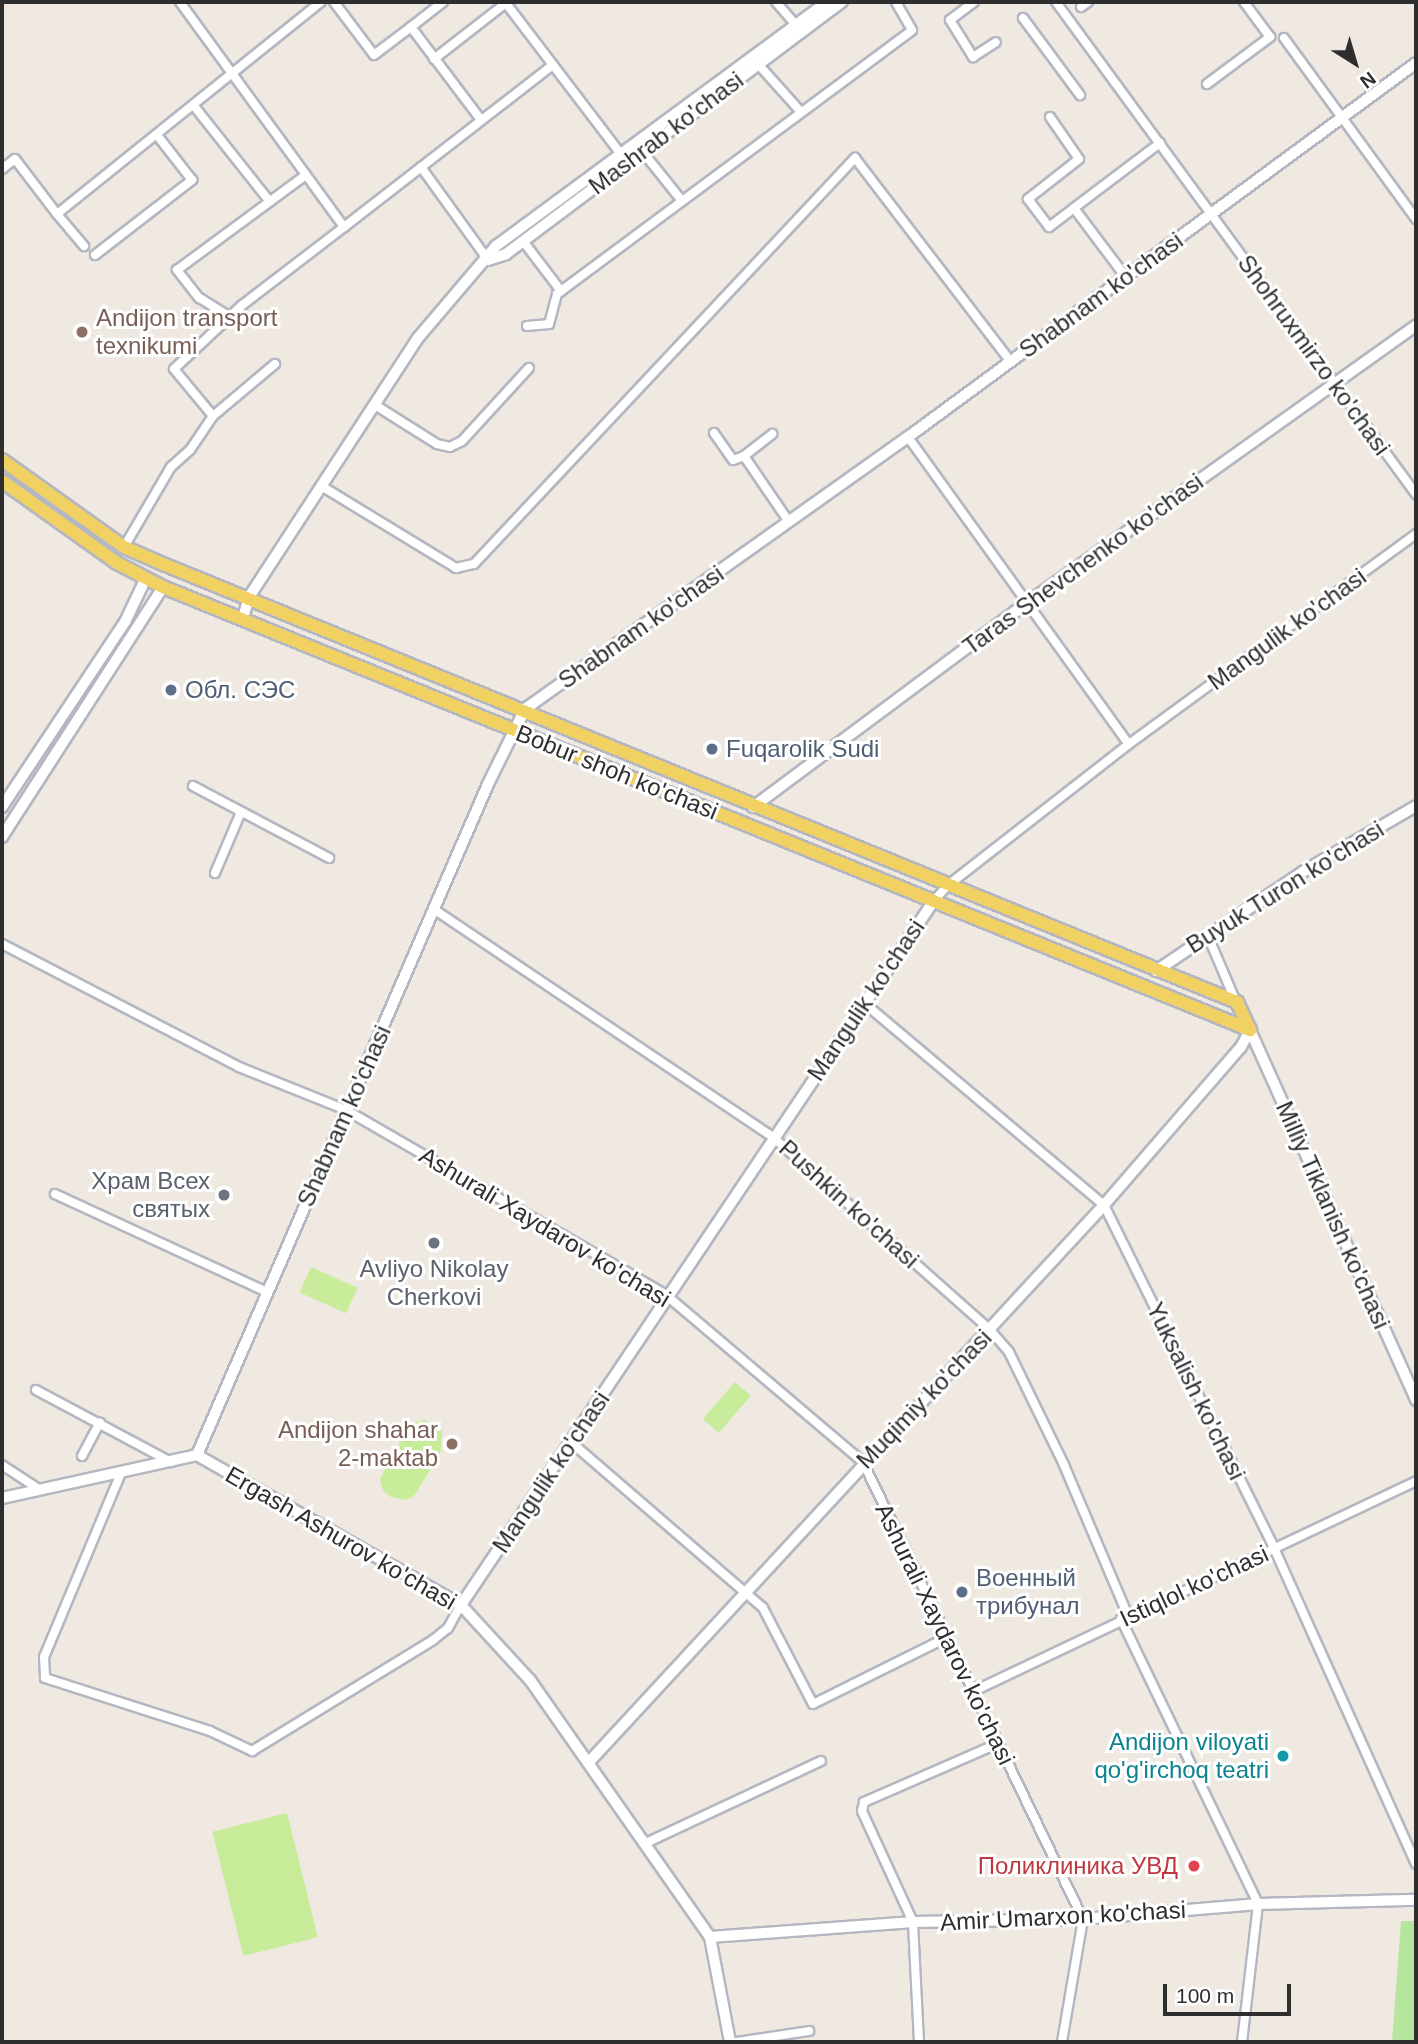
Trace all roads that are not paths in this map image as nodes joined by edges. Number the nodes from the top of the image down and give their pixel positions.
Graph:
1 (180, 2) edge
2 (321, 2) edge
3 (334, 2) edge
4 (443, 2) edge
5 (776, 2) edge
6 (827, 2) edge
7 (842, 2) edge
8 (896, 2) edge
9 (974, 2) edge
10 (1056, 2) edge
11 (1244, 2) edge
12 (505, 3) edge
13 (1023, 18) dead end
14 (796, 25) junction
15 (411, 27) junction
16 (1284, 38) dead end
17 (996, 42) dead end
18 (435, 59) junction
19 (1416, 63) edge
20 (758, 64) junction
21 (553, 65) junction
22 (233, 75) junction
23 (1207, 84) dead end
24 (1080, 95) dead end
25 (194, 106) junction
26 (800, 111) junction
27 (686, 112) junction
28 (1050, 117) dead end
29 (1344, 117) junction
30 (481, 120) junction
31 (157, 135) junction
32 (1160, 143) junction
33 (642, 151) junction
34 (621, 155) junction
35 (421, 167) junction
36 (2, 169) edge
37 (306, 175) junction
38 (682, 201) junction
39 (270, 202) junction
40 (1074, 208) junction
41 (57, 214) junction
42 (1212, 215) junction
43 (1416, 219) edge
44 (344, 227) junction
45 (523, 240) junction
46 (84, 246) dead end
47 (95, 255) dead end
48 (488, 260) junction
49 (1125, 276) junction
50 (561, 291) junction
51 (230, 317) junction
52 (527, 326) dead end
53 (1416, 326) edge
54 (1010, 361) junction
55 (275, 364) dead end
56 (529, 368) dead end
57 (1335, 384) junction
58 (375, 405) junction
59 (213, 416) junction
60 (714, 433) dead end
61 (772, 434) dead end
62 (908, 437) junction
63 (744, 456) junction
64 (2, 460) edge
65 (2, 481) edge
66 (323, 487) junction
67 (1416, 495) edge
68 (789, 522) junction
69 (1416, 534) edge
70 (124, 547) junction
71 (146, 578) junction
72 (163, 587) junction
73 (249, 597) junction
74 (1027, 603) junction
75 (243, 618) junction
76 (525, 709) junction
77 (515, 730) junction
78 (1129, 744) junction
79 (193, 786) dead end
80 (1416, 806) edge
81 (2, 807) edge
82 (752, 807) junction
83 (241, 812) junction
84 (2, 837) edge
85 (329, 858) dead end
86 (215, 873) dead end
87 (947, 886) junction
88 (933, 902) junction
89 (435, 910) junction
90 (1207, 934) junction
91 (2, 944) edge
92 (1156, 971) junction
93 (1237, 1002) junction
94 (863, 1003) junction
95 (1250, 1030) junction
96 (346, 1110) junction
97 (774, 1138) junction
98 (55, 1195) dead end
99 (1104, 1205) junction
100 (267, 1292) junction
101 (666, 1295) junction
102 (990, 1330) junction
103 (36, 1390) dead end
104 (1416, 1400) edge
105 (100, 1422) junction
106 (572, 1443) junction
107 (197, 1455) junction
108 (82, 1456) dead end
109 (170, 1462) junction
110 (863, 1462) junction
111 (2, 1465) edge
112 (121, 1473) junction
113 (1416, 1481) edge
114 (40, 1490) junction
115 (2, 1498) edge
116 (1274, 1548) junction
117 (744, 1592) junction
118 (461, 1605) junction
119 (1125, 1618) junction
120 (946, 1638) junction
121 (972, 1692) junction
122 (997, 1744) junction
123 (821, 1761) dead end
124 (589, 1762) junction
125 (646, 1843) junction
126 (1416, 1864) edge
127 (1416, 1900) edge
128 (1258, 1905) junction
129 (1083, 1919) junction
130 (913, 1922) junction
131 (710, 1937) junction
132 (808, 2031) dead end
133 (730, 2042) edge
134 (736, 2042) edge
135 (919, 2042) edge
136 (1062, 2042) edge
137 (1242, 2042) edge

1 - 22 street
2 - 22 street
3 - 15 street
4 - 15 street
5 - 14 street
6 - 14 street, Mashrab ko'chasi
7 - 20 street, Mashrab ko'chasi
8 - 26 street
9 - 17 street
10 - 32 street, Shohruxmirzo ko'chasi
11 - 23 street
12 - 18 street
12 - 21 street
13 - 24 street
14 - 27 street, Mashrab ko'chasi
15 - 18 street
16 - 29 street
18 - 30 street
19 - 29 street, Shabnam ko'chasi
20 - 26 street
20 - 27 street, Mashrab ko'chasi
21 - 30 street
21 - 34 street
22 - 25 street
22 - 37 street
25 - 31 street
25 - 39 street
26 - 38 street
27 - 33 street, Mashrab ko'chasi
27 - 34 street, Mashrab ko'chasi
28 - 40 street
29 - 42 street, Shabnam ko'chasi
29 - 43 street
30 - 35 street
31 - 41 street
31 - 47 street
32 - 40 street
32 - 42 street, Shohruxmirzo ko'chasi
33 - 38 street
33 - 45 street, Mashrab ko'chasi
34 - 48 street, Mashrab ko'chasi
35 - 44 street
35 - 48 street
36 - 41 street
37 - 39 street
37 - 44 street
38 - 50 street
39 - 51 street
40 - 49 street
41 - 46 street
42 - 49 street, Shabnam ko'chasi
42 - 57 street, Shohruxmirzo ko'chasi
44 - 51 street
45 - 48 street, Mashrab ko'chasi
45 - 50 street
48 - 58 street, Mashrab ko'chasi
49 - 54 street, Shabnam ko'chasi
50 - 52 street
51 - 59 street
53 - 57 street, Taras Shevchenko ko'chasi
54 - 62 street, Shabnam ko'chasi
54 - 66 street
55 - 59 street
56 - 58 street
57 - 67 street, Shohruxmirzo ko'chasi
57 - 74 street, Taras Shevchenko ko'chasi
58 - 66 street, Mashrab ko'chasi
59 - 70 street
60 - 63 street
61 - 63 street
62 - 68 street, Shabnam ko'chasi
62 - 74 street
63 - 68 street
64 - 70 main road, Bobur shoh ko'chasi
65 - 71 main road, Bobur shoh ko'chasi
66 - 73 street, Mashrab ko'chasi
68 - 76 street, Shabnam ko'chasi
69 - 78 street, Mangulik ko'chasi
70 - 73 main road, Bobur shoh ko'chasi
71 - 72 main road, Bobur shoh ko'chasi
71 - 81 street
72 - 75 main road, Bobur shoh ko'chasi
72 - 84 street
73 - 75 street, Mashrab ko'chasi
73 - 76 main road, Bobur shoh ko'chasi
74 - 78 street
74 - 82 street, Taras Shevchenko ko'chasi
75 - 77 main road, Bobur shoh ko'chasi
76 - 77 street, Shabnam ko'chasi
76 - 82 main road, Bobur shoh ko'chasi
77 - 88 main road, Bobur shoh ko'chasi
77 - 89 street, Shabnam ko'chasi
78 - 87 street, Mangulik ko'chasi
79 - 83 street
80 - 90 street, Buyuk Turon ko'chasi
82 - 87 main road, Bobur shoh ko'chasi
83 - 85 street
83 - 86 street
87 - 88 street, Mangulik ko'chasi
87 - 92 main road, Bobur shoh ko'chasi
88 - 94 street, Mangulik ko'chasi
88 - 95 main road, Bobur shoh ko'chasi
89 - 96 street, Shabnam ko'chasi
89 - 97 street, Pushkin ko'chasi
90 - 92 street, Buyuk Turon ko'chasi
90 - 93 street
91 - 96 street, Ashurali Xaydarov ko'chasi
92 - 93 main road, Bobur shoh ko'chasi
93 - 95 main road
94 - 97 street, Mangulik ko'chasi
94 - 99 street, Yuksalish ko'chasi
95 - 99 street, Muqimiy ko'chasi
95 - 104 street, Milliy Tiklanish ko'chasi
96 - 100 street, Shabnam ko'chasi
96 - 101 street, Ashurali Xaydarov ko'chasi
97 - 101 street, Mangulik ko'chasi
97 - 102 street, Pushkin ko'chasi
98 - 100 street
99 - 102 street, Muqimiy ko'chasi
99 - 116 street, Yuksalish ko'chasi
100 - 107 street, Shabnam ko'chasi
101 - 106 street, Mangulik ko'chasi
101 - 110 street, Ashurali Xaydarov ko'chasi
102 - 110 street, Muqimiy ko'chasi
102 - 119 street, Pushkin ko'chasi
103 - 105 street
105 - 108 street
105 - 109 street
106 - 117 street
106 - 118 street, Mangulik ko'chasi
107 - 109 street, Ergash Ashurov ko'chasi
107 - 118 street, Ergash Ashurov ko'chasi
109 - 112 street, Ergash Ashurov ko'chasi
110 - 117 street, Muqimiy ko'chasi
110 - 120 street, Ashurali Xaydarov ko'chasi
111 - 114 street
112 - 114 street, Ergash Ashurov ko'chasi
112 - 118 street
113 - 116 street, Istiqlol ko'chasi
114 - 115 street, Ergash Ashurov ko'chasi
116 - 119 street, Istiqlol ko'chasi
116 - 126 street, Yuksalish ko'chasi
117 - 120 street
117 - 124 street, Muqimiy ko'chasi
118 - 124 street, Ergash Ashurov ko'chasi
119 - 121 street, Istiqlol ko'chasi
119 - 128 street, Pushkin ko'chasi
120 - 121 street, Ashurali Xaydarov ko'chasi
121 - 122 street, Ashurali Xaydarov ko'chasi
122 - 129 street, Ashurali Xaydarov ko'chasi
122 - 130 street
123 - 125 street
124 - 125 street, Ergash Ashurov ko'chasi
125 - 131 street, Ergash Ashurov ko'chasi
127 - 128 street, Amir Umarxon ko'chasi
128 - 129 street, Amir Umarxon ko'chasi
128 - 137 street
129 - 130 street, Amir Umarxon ko'chasi
129 - 136 street
130 - 131 street, Amir Umarxon ko'chasi
130 - 135 street
131 - 133 street, Ergash Ashurov ko'chasi
132 - 134 street

